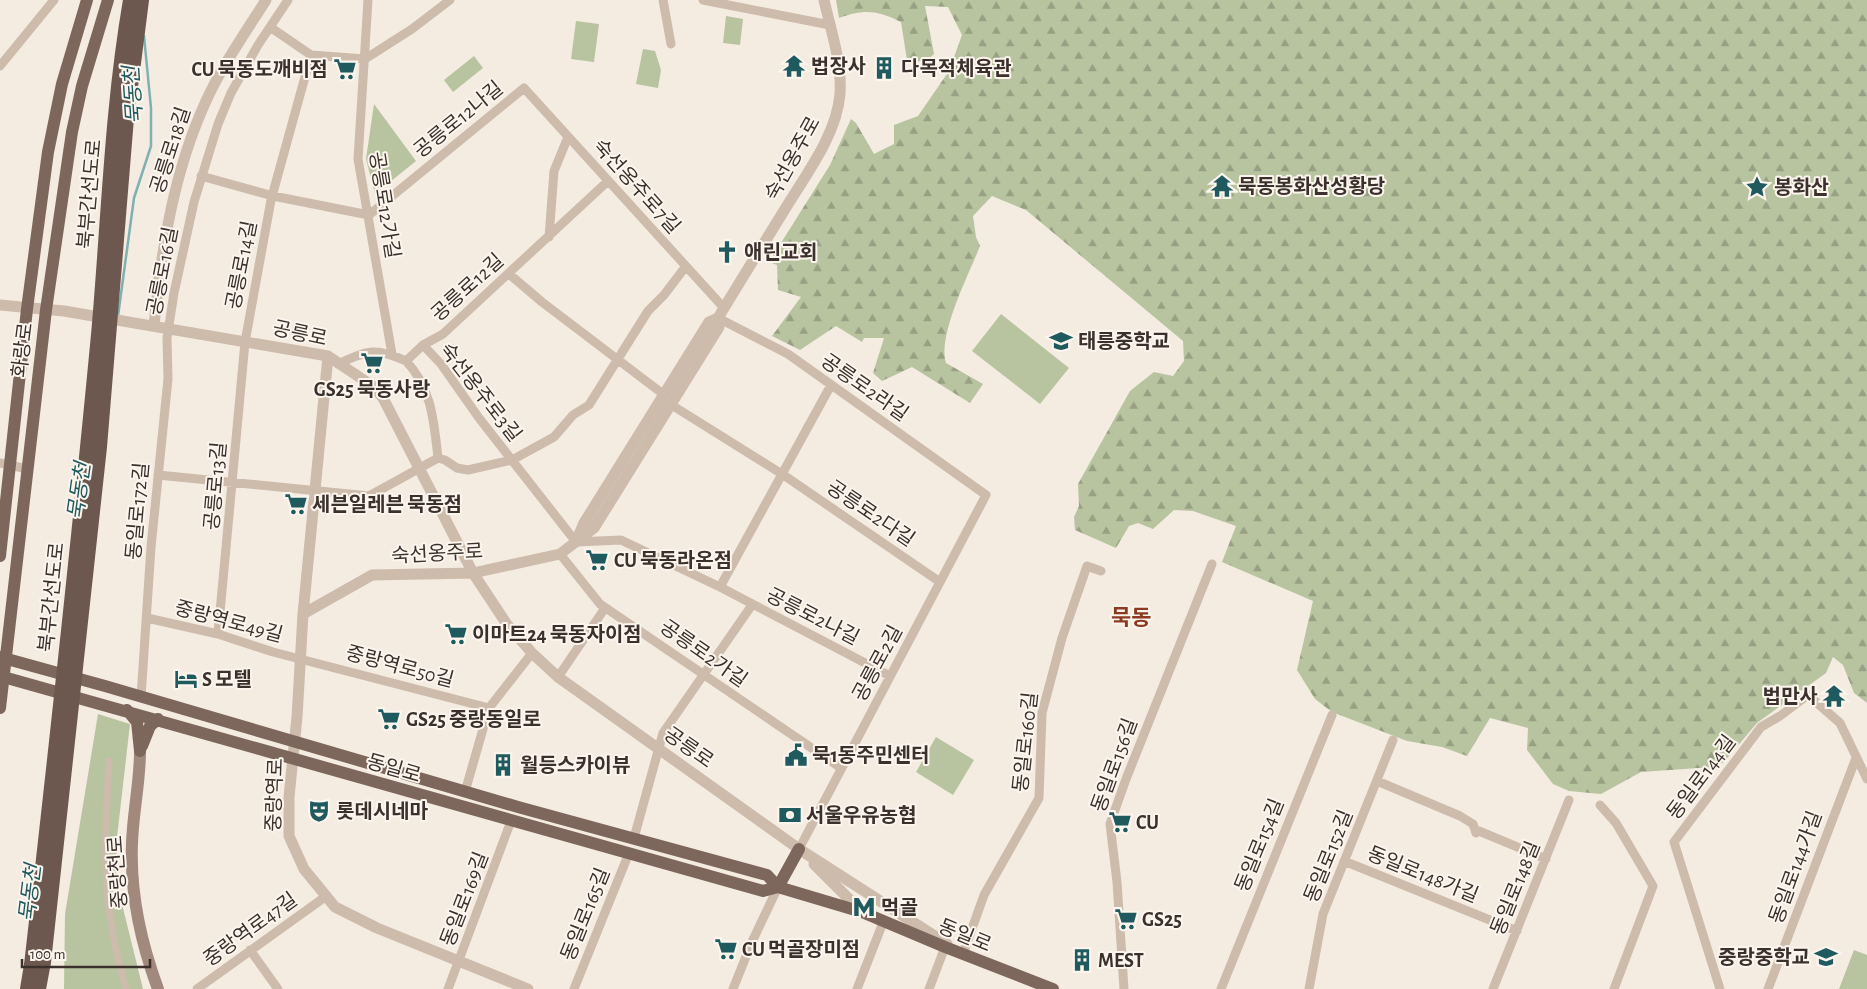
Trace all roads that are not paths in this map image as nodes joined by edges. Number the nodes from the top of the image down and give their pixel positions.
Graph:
1 (54, 0) edge
2 (87, 0) edge
3 (108, 0) edge
4 (130, 0) edge
5 (142, 0) edge
6 (266, 0) edge
7 (288, 0) edge
8 (368, 0) edge
9 (450, 0) edge
10 (663, 0) edge
11 (703, 0) edge
12 (824, 0) edge
13 (830, 25) junction
14 (270, 27) junction
15 (671, 44) dead end
16 (311, 55) junction
17 (365, 59) junction
18 (0, 66) edge
19 (524, 88) joint
20 (568, 137) junction
21 (201, 176) junction
22 (608, 181) junction
23 (272, 196) junction
24 (368, 215) junction
25 (549, 237) junction
26 (686, 266) junction
27 (509, 274) junction
28 (0, 305) edge
29 (27, 308) junction
30 (46, 310) junction
31 (721, 313) junction
32 (150, 326) junction
33 (168, 328) junction
34 (245, 342) junction
35 (423, 345) junction
36 (392, 354) junction
37 (328, 356) junction
38 (617, 359) junction
39 (406, 361) junction
40 (338, 364) junction
41 (831, 385) junction
42 (663, 394) junction
43 (670, 404) junction
44 (438, 458) junction
45 (512, 460) junction
46 (5, 465) edge
47 (27, 469) junction
48 (420, 469) junction
49 (782, 474) junction
50 (158, 476) junction
51 (233, 482) junction
52 (314, 490) junction
53 (986, 495) joint
54 (576, 542) junction
55 (560, 554) junction
56 (0, 556) edge
57 (1212, 564) dead end
58 (1101, 571) dead end
59 (473, 573) junction
60 (940, 582) junction
61 (720, 587) junction
62 (752, 605) junction
63 (605, 608) junction
64 (303, 614) junction
65 (147, 618) junction
66 (218, 634) junction
67 (532, 653) junction
68 (3, 658) edge
69 (302, 658) junction
70 (703, 675) junction
71 (2, 676) edge
72 (890, 676) junction
73 (558, 677) junction
74 (141, 696) junction
75 (0, 708) edge
76 (489, 708) junction
77 (127, 710) junction
78 (1332, 716) dead end
79 (158, 719) junction
80 (1393, 740) dead end
81 (295, 743) junction
82 (658, 748) junction
83 (140, 751) junction
84 (293, 758) junction
85 (346, 758) junction
86 (1856, 758) junction
87 (109, 761) dead end
88 (842, 768) junction
89 (341, 772) junction
90 (1867, 778) edge
91 (1377, 781) junction
92 (449, 788) junction
93 (465, 792) junction
94 (1569, 800) dead end
95 (444, 802) junction
96 (502, 803) junction
97 (1600, 805) dead end
98 (498, 817) junction
99 (511, 820) junction
100 (634, 838) junction
101 (799, 849) junction
102 (629, 853) junction
103 (1546, 858) junction
104 (1344, 861) junction
105 (739, 867) junction
106 (734, 883) junction
107 (778, 887) junction
108 (325, 897) junction
109 (862, 912) junction
110 (884, 920) junction
111 (1517, 931) junction
112 (945, 948) junction
113 (250, 950) junction
114 (963, 954) junction
115 (459, 962) junction
116 (27, 989) edge
117 (40, 989) edge
118 (126, 989) edge
119 (158, 989) edge
120 (197, 989) edge
121 (278, 989) edge
122 (448, 989) edge
123 (528, 989) edge
124 (574, 989) edge
125 (733, 989) edge
126 (857, 989) edge
127 (929, 989) edge
128 (1053, 989) edge
129 (1124, 989) edge
130 (1221, 989) edge
131 (1309, 989) edge
132 (1494, 989) edge
133 (1614, 989) edge
134 (1720, 989) edge
135 (1768, 989) edge

1 - 18 street
2 - 29 main road, 화랑로
3 - 30 main road, 화랑로
4 - 116 highway, 북부간선도로, bridge
5 - 117 highway, 북부간선도로, bridge
6 - 32 street, 공릉로18길
7 - 14 street, 공릉로16길
8 - 17 street, 공릉로12가길
9 - 17 street
10 - 15 street
11 - 13 street
12 - 13 street, 숙선옹주로
13 - 31 street, 숙선옹주로
14 - 16 street
14 - 21 street, 공릉로16길
16 - 17 street
16 - 23 street, 공릉로14길
17 - 24 street, 공릉로12가길
19 - 20 street, 숙선옹주로7길
19 - 24 street, 공릉로12나길
20 - 22 street, 숙선옹주로7길
20 - 25 street
21 - 23 street, 공릉로14길
21 - 33 street, 공릉로16길
22 - 25 street, 공릉로12길
22 - 26 street, 숙선옹주로7길
23 - 24 street, 공릉로14길
23 - 34 street, 공릉로14길
24 - 36 street, 공릉로12가길
25 - 27 street, 공릉로12길
26 - 31 street, 숙선옹주로7길
26 - 38 street, 숙선옹주로3길
27 - 35 street, 공릉로12길
27 - 38 street
28 - 29 street
29 - 30 street
29 - 46 main road, 화랑로
30 - 32 street, 공릉로, bridge
30 - 47 main road, 화랑로
31 - 41 street, 공릉로2라길
31 - 42 street, 숙선옹주로
31 - 43 street, 숙선옹주로
32 - 33 street, 공릉로
33 - 34 street, 공릉로
33 - 50 street, 동일로172길
34 - 37 street, 공릉로
34 - 51 street, 공릉로13길
35 - 39 street, 공릉로12길
35 - 45 street, 숙선옹주로3길
36 - 39 street
36 - 40 street
37 - 40 street, 공릉로
37 - 52 street, 중랑역로
38 - 42 street
38 - 45 street, 숙선옹주로3길
39 - 44 street
40 - 48 street, 공릉로
41 - 49 street
41 - 53 street, 공릉로2라길
42 - 54 street, 숙선옹주로
43 - 49 street, 공릉로2다길
43 - 54 street, 숙선옹주로
44 - 45 street
44 - 48 street
45 - 54 street, 숙선옹주로3길
46 - 47 street
46 - 56 main road, 화랑로
47 - 68 main road, 화랑로
48 - 52 street
48 - 59 street, 공릉로
49 - 60 street, 공릉로2다길
49 - 61 street
50 - 51 street
50 - 65 street, 동일로172길
51 - 52 street
51 - 66 street, 공릉로13길
52 - 64 street, 중랑역로
53 - 60 street, 공릉로2길
54 - 55 street, 숙선옹주로
54 - 61 street, 공릉로2나길
55 - 59 street, 숙선옹주로
55 - 63 street, 공릉로2가길
57 - 129 street, 동일로156길
58 - 114 street, 동일로160길
59 - 64 street, 숙선옹주로
59 - 67 street, 공릉로
60 - 72 street, 공릉로2길
61 - 62 street, 공릉로2나길
62 - 70 street
62 - 72 street, 공릉로2나길
63 - 70 street, 공릉로2가길
63 - 73 street
64 - 69 street, 중랑역로
65 - 66 street, 중랑역로49길
65 - 74 street, 동일로172길
66 - 69 street, 중랑역로49길
67 - 73 street, 공릉로
67 - 76 street
68 - 71 main road, 화랑로
68 - 74 main road, 동일로, bridge
69 - 76 street, 중랑역로50길
69 - 81 street, 중랑역로
70 - 82 street
70 - 88 street, 공릉로2가길
71 - 75 main road, 화랑로
71 - 77 main road, 동일로, bridge
72 - 88 street, 공릉로2길
73 - 82 street, 공릉로
74 - 81 main road, 동일로
76 - 93 street
77 - 79 main road, 동일로
77 - 83 main road
78 - 130 street, 동일로154길
79 - 83 main road
79 - 84 main road, 동일로
80 - 91 street, 동일로152길
81 - 84 street, 중랑역로
81 - 85 main road, 동일로
82 - 100 street
82 - 101 street, 공릉로
83 - 119 main road, 중랑천로
84 - 89 main road, 동일로
84 - 108 street, 중랑역로
85 - 89 main road
85 - 92 main road, 동일로
86 - 90 street
86 - 134 street, 동일로144길
86 - 135 street, 동일로144가길
87 - 118 street
88 - 101 street, 공릉로2길
89 - 95 main road, 동일로
91 - 103 street
91 - 104 street, 동일로152길
92 - 93 main road, 동일로
92 - 95 main road
93 - 96 main road, 동일로
94 - 103 street, 동일로148길
95 - 98 main road, 동일로
96 - 98 main road
96 - 100 main road, 동일로
97 - 133 street
98 - 99 main road, 동일로
99 - 102 main road, 동일로
99 - 115 street, 동일로169길
100 - 105 main road, 동일로
101 - 107 main road
101 - 109 street, 공릉로
101 - 114 street, 공릉로
102 - 106 main road, 동일로
102 - 124 street, 동일로165길
103 - 111 street, 동일로148길
104 - 111 street, 동일로148가길
104 - 131 street, 동일로152길
105 - 106 main road
105 - 107 main road, 동일로
106 - 107 main road, 동일로
107 - 109 main road, 동일로
107 - 125 street
108 - 113 street, 중랑역로47길
108 - 115 street, 중랑역로
109 - 110 main road, 동일로
110 - 112 main road, 동일로
110 - 126 street
111 - 132 street, 동일로148길
112 - 114 main road, 동일로
112 - 127 street
113 - 120 street, 중랑역로47길
113 - 121 street
114 - 128 main road, 동일로
115 - 122 street, 동일로169길
115 - 123 street, 중랑역로

